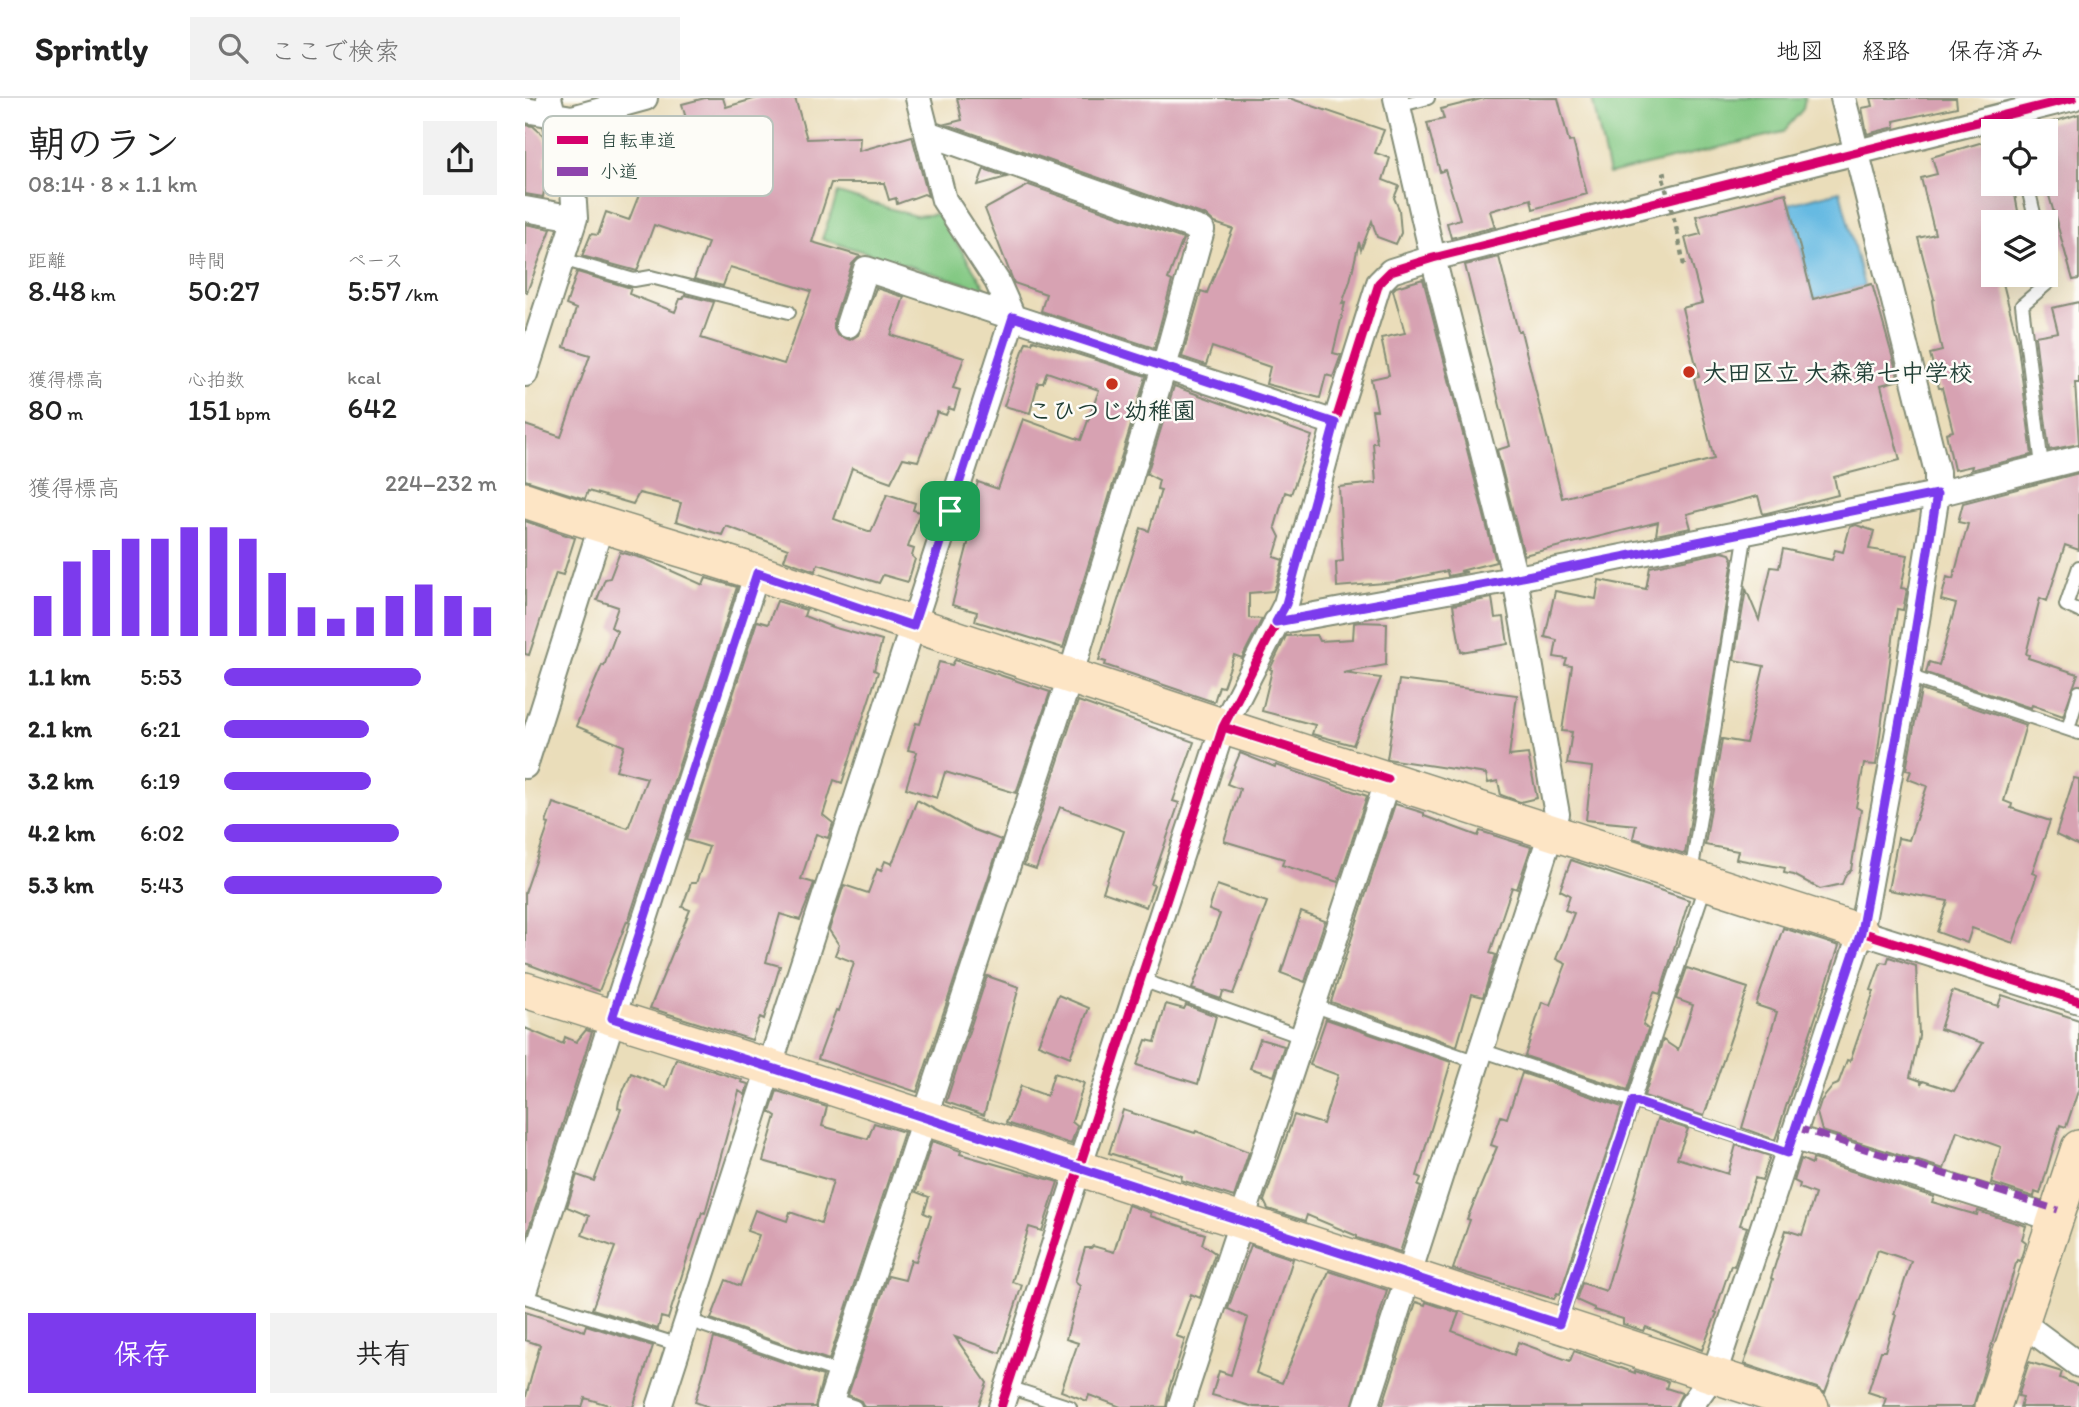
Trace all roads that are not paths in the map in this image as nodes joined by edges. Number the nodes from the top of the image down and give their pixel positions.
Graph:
1 (645, 98) edge
2 (918, 98) edge
3 (1428, 98) edge
4 (1843, 98) edge
5 (2073, 98) edge
6 (1397, 102) edge
7 (551, 106) edge
8 (525, 110) edge
9 (568, 116) edge
10 (579, 116) edge
11 (2020, 119) edge
12 (1981, 128) edge
13 (927, 133) junction
14 (1856, 151) junction
15 (573, 196) edge
16 (525, 209) edge
17 (575, 218) junction
18 (1433, 258) junction
19 (562, 259) junction
20 (2043, 287) edge
21 (789, 312) dead end
22 (1013, 317) junction
23 (848, 325) dead end
24 (1164, 367) junction
25 (525, 374) edge
26 (1335, 423) junction
27 (2079, 458) edge
28 (2042, 466) junction
29 (1937, 494) junction
30 (525, 500) edge
31 (601, 526) junction
32 (1746, 532) junction
33 (2079, 567) edge
34 (757, 573) junction
35 (1515, 578) junction
36 (2079, 611) edge
37 (1276, 622) junction
38 (913, 626) junction
39 (1908, 676) junction
40 (1070, 677) junction
41 (2079, 692) edge
42 (1223, 727) junction
43 (2073, 731) edge
44 (525, 766) edge
45 (1388, 779) junction
46 (1552, 832) junction
47 (1698, 880) junction
48 (1861, 932) junction
49 (1139, 979) junction
50 (525, 990) edge
51 (2079, 1001) edge
52 (1312, 1005) junction
53 (612, 1018) junction
54 (1302, 1037) junction
55 (1479, 1056) junction
56 (769, 1067) junction
57 (1633, 1101) junction
58 (925, 1119) junction
59 (1790, 1145) junction
60 (2079, 1148) edge
61 (1079, 1168) junction
62 (2066, 1203) edge
63 (1243, 1221) junction
64 (1409, 1275) junction
65 (525, 1289) edge
66 (525, 1297) edge
67 (688, 1320) junction
68 (2021, 1322) junction
69 (1559, 1324) junction
70 (680, 1345) junction
71 (2079, 1365) edge
72 (841, 1373) junction
73 (1714, 1374) junction
74 (1004, 1397) edge
75 (830, 1403) edge
76 (659, 1407) edge
77 (855, 1407) edge
78 (1070, 1407) edge
79 (1180, 1407) edge
80 (1366, 1407) edge
81 (1690, 1407) edge
82 (1811, 1407) edge
83 (1993, 1407) edge

1 - 10 street
2 - 13 street
3 - 6 lane
4 - 14 street
5 - 11 street
6 - 18 street
7 - 8 street
7 - 9 street
12 - 14 street
13 - 22 street
13 - 24 street
14 - 18 street
14 - 29 street
15 - 17 street
16 - 17 street
17 - 19 street
18 - 26 street
18 - 35 street
19 - 21 lane
19 - 25 street
20 - 28 lane
22 - 23 street
22 - 24 street
22 - 38 street
24 - 26 street
24 - 40 street
26 - 37 street
27 - 28 street
28 - 29 street
29 - 32 street
29 - 39 street
30 - 31 street
31 - 34 street
31 - 44 street
32 - 35 street
32 - 47 lane
33 - 36 lane
34 - 38 street
34 - 53 street
35 - 37 street
35 - 46 street
37 - 42 street
38 - 40 street
38 - 56 street
39 - 43 lane
39 - 48 street
40 - 42 street
40 - 58 street
41 - 43 lane
42 - 45 street
42 - 49 street
45 - 46 street
45 - 52 street
46 - 47 street
46 - 55 street
47 - 48 street
47 - 57 lane
48 - 51 street
48 - 59 street
49 - 54 lane
49 - 61 street
50 - 53 street
52 - 54 street
52 - 55 lane
53 - 56 street
53 - 65 street
54 - 63 street
55 - 57 lane
55 - 64 street
56 - 58 street
56 - 67 street
57 - 59 lane
57 - 69 lane
58 - 61 street
58 - 72 street
59 - 62 street
59 - 73 street
60 - 62 street
61 - 63 street
61 - 74 street
62 - 68 street
63 - 64 street
63 - 79 street
64 - 69 street
64 - 80 street
66 - 70 lane
67 - 70 street
67 - 72 lane
68 - 71 street
68 - 83 street
69 - 73 street
70 - 76 street
72 - 75 street
73 - 81 street
73 - 82 street
74 - 78 lane
75 - 77 lane

